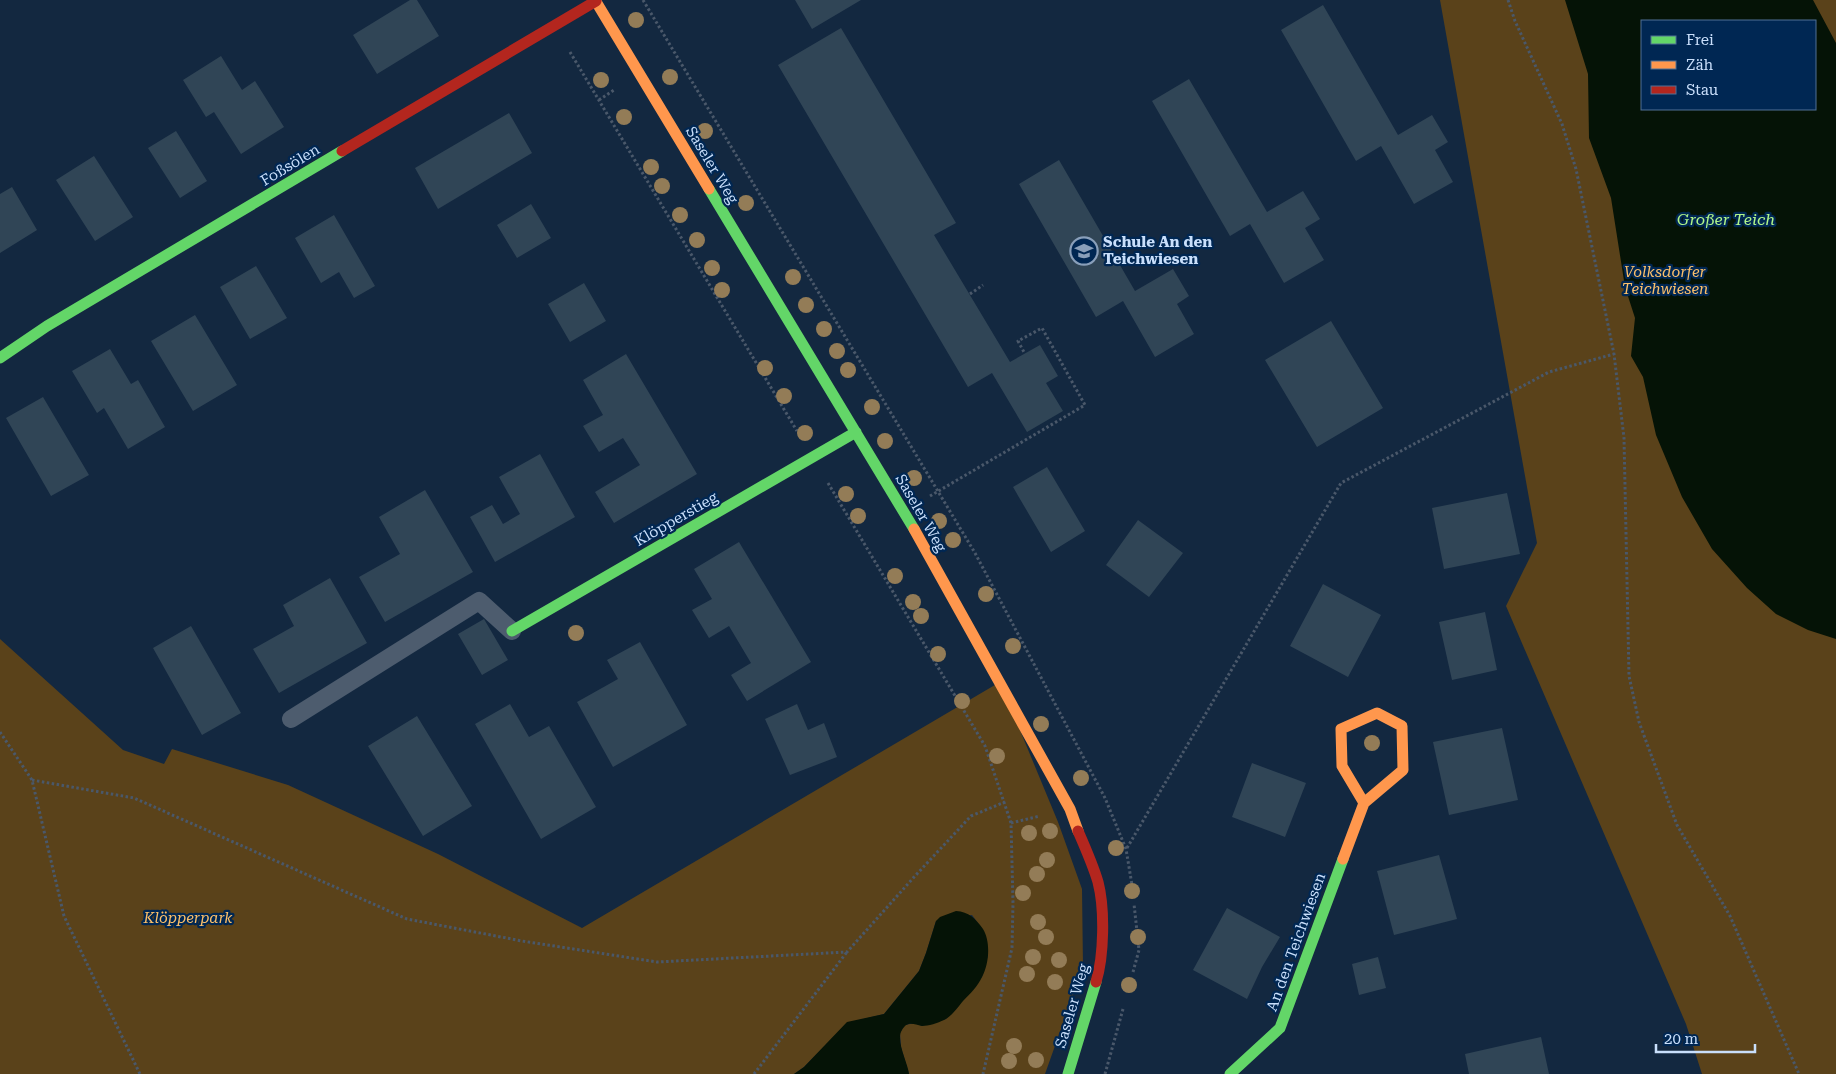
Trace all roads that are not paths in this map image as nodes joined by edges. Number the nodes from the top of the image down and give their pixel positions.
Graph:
1 (596, 1) edge
2 (0, 358) edge
3 (856, 432) junction
4 (512, 631) joint
5 (291, 719) dead end
6 (1364, 803) junction
7 (1068, 1074) edge
8 (1230, 1074) edge

1 - 2 street, Foßsölen
1 - 3 street, Saseler Weg
3 - 4 street, Klöpperstieg
3 - 7 street, Saseler Weg
4 - 5 lane
6 - 6 street, An den Teichwiesen
6 - 8 street, An den Teichwiesen

